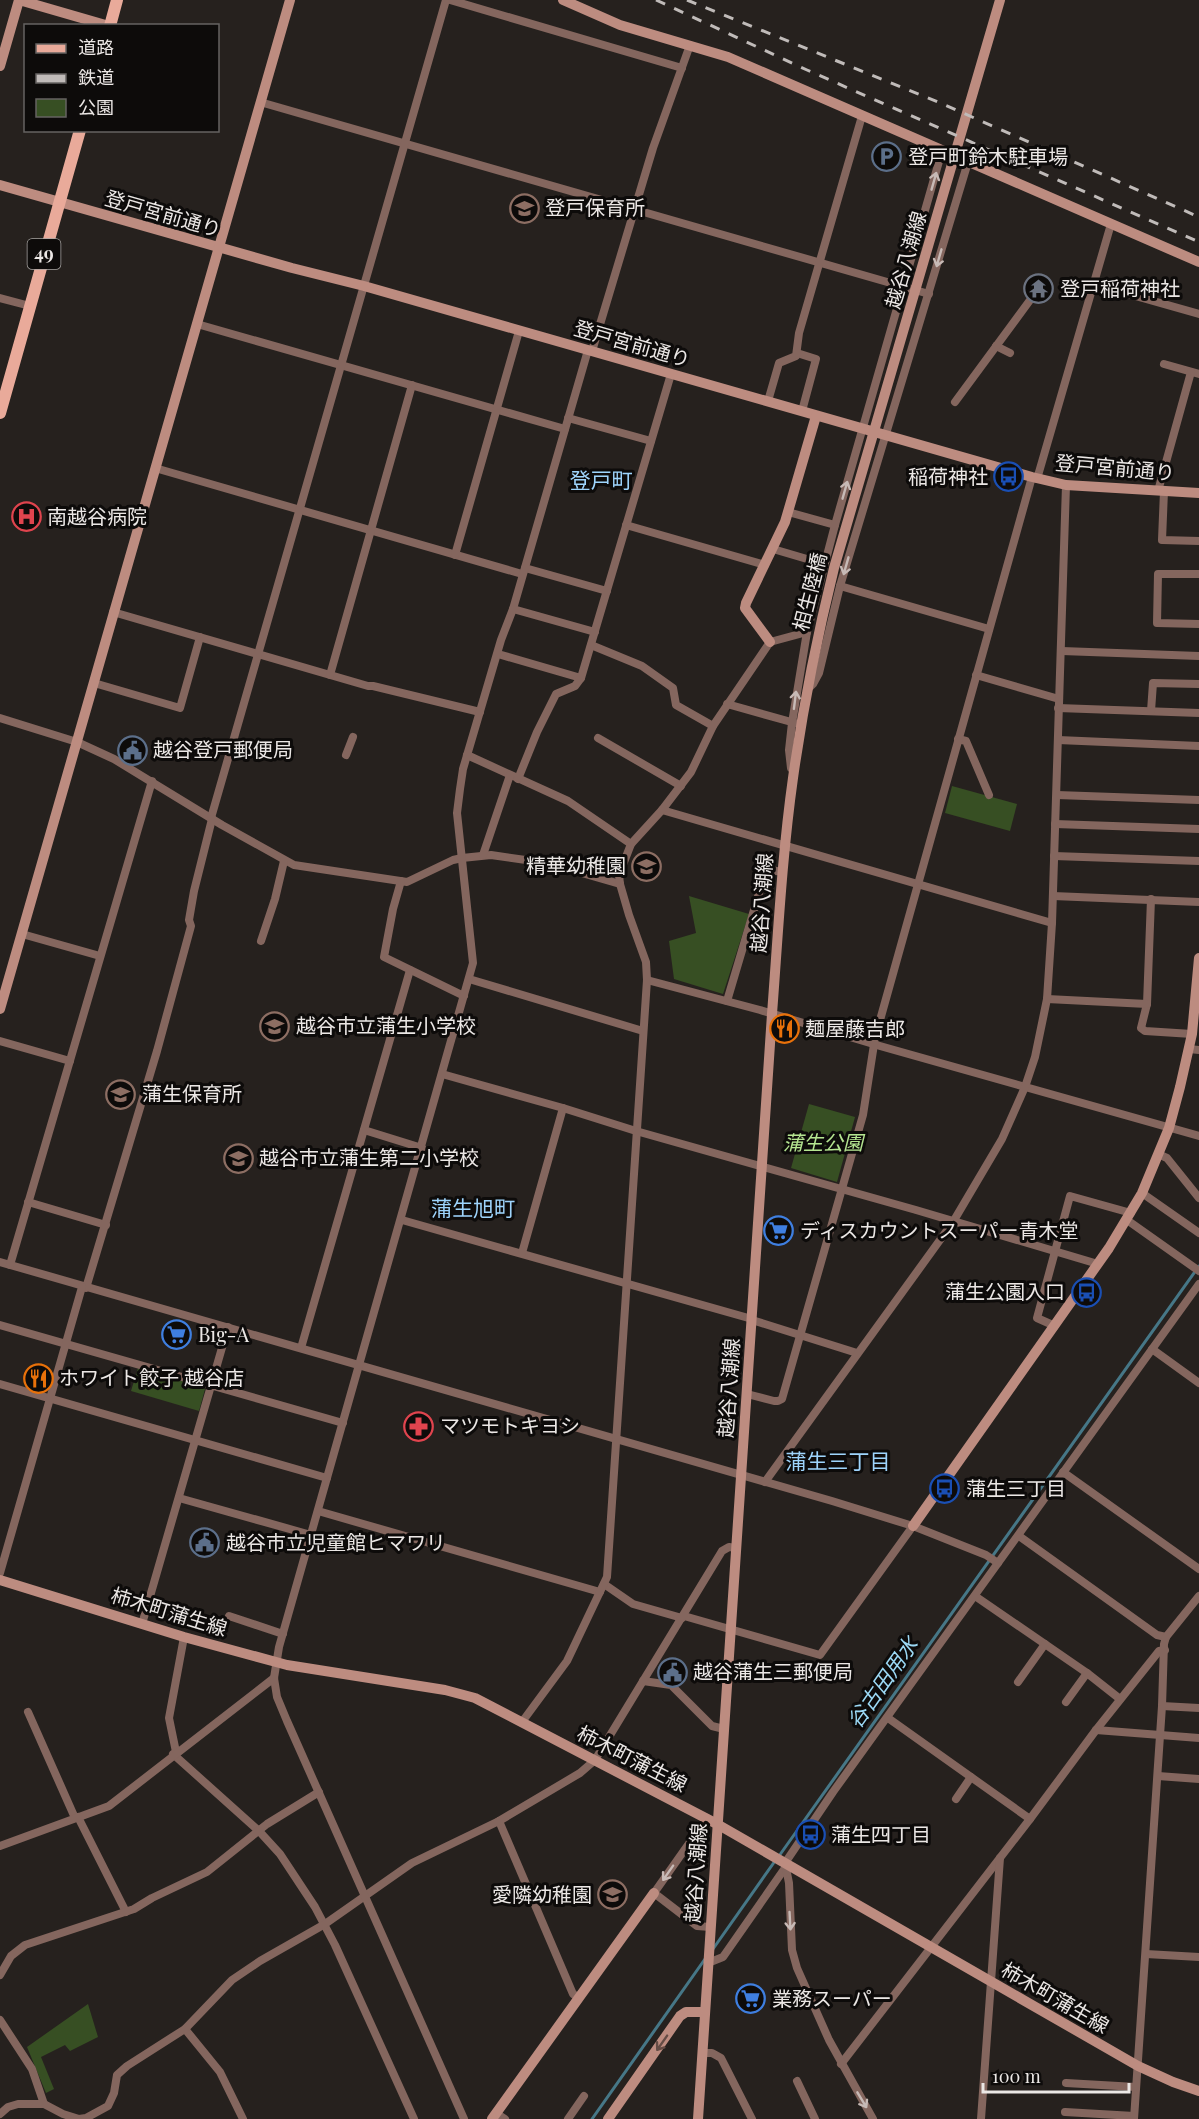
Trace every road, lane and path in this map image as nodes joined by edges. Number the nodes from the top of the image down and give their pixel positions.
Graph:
1 (19, 0) edge
2 (117, 0) edge
3 (290, 0) edge
4 (448, 0) edge
5 (563, 0) edge
6 (1000, 0) edge
7 (103, 24) edge
8 (111, 24) edge
9 (690, 45) junction
10 (0, 66) edge
11 (682, 68) junction
12 (260, 102) junction
13 (862, 116) junction
14 (79, 132) edge
15 (405, 144) junction
16 (942, 151) junction
17 (968, 162) junction
18 (0, 185) edge
19 (58, 203) junction
20 (633, 209) junction
21 (1111, 224) junction
22 (218, 248) junction
23 (820, 262) junction
24 (1199, 262) edge
25 (1093, 284) junction
26 (364, 286) junction
27 (904, 287) junction
28 (1036, 292) dead end
29 (929, 294) junction
30 (0, 298) edge
31 (30, 306) junction
32 (1199, 314) edge
33 (197, 324) junction
34 (519, 331) junction
35 (996, 346) junction
36 (590, 351) junction
37 (797, 353) junction
38 (1010, 353) dead end
39 (1164, 364) dead end
40 (341, 365) junction
41 (1195, 373) edge
42 (671, 374) junction
43 (412, 385) junction
44 (768, 401) junction
45 (955, 402) dead end
46 (497, 409) junction
47 (801, 411) junction
48 (0, 413) edge
49 (816, 416) junction
50 (568, 418) junction
51 (863, 428) junction
52 (565, 429) junction
53 (886, 435) junction
54 (651, 441) junction
55 (155, 468) junction
56 (1034, 478) junction
57 (1066, 485) junction
58 (1161, 491) junction
59 (1199, 493) edge
60 (300, 510) junction
61 (788, 512) junction
62 (626, 525) junction
63 (840, 527) junction
64 (371, 531) junction
65 (1199, 541) edge
66 (773, 549) junction
67 (455, 555) junction
68 (824, 564) junction
69 (765, 565) junction
70 (524, 571) junction
71 (1199, 574) edge
72 (840, 586) junction
73 (607, 591) junction
74 (513, 609) junction
75 (113, 612) junction
76 (1199, 624) edge
77 (989, 629) junction
78 (595, 632) junction
79 (807, 632) junction
80 (200, 638) junction
81 (770, 642) junction
82 (591, 645) junction
83 (1062, 651) junction
84 (258, 654) junction
85 (498, 654) junction
86 (1199, 656) edge
87 (812, 662) joint
88 (330, 675) junction
89 (976, 675) junction
90 (581, 678) junction
91 (93, 683) junction
92 (1199, 684) edge
93 (807, 690) junction
94 (1059, 703) junction
95 (727, 704) junction
96 (1151, 711) junction
97 (480, 712) junction
98 (1199, 713) edge
99 (0, 718) edge
100 (797, 724) junction
101 (713, 726) junction
102 (353, 737) dead end
103 (598, 738) dead end
104 (958, 739) junction
105 (1058, 740) junction
106 (77, 742) junction
107 (1199, 746) edge
108 (467, 754) junction
109 (346, 755) dead end
110 (514, 777) junction
111 (152, 781) junction
112 (681, 786) junction
113 (988, 795) dead end
114 (1056, 795) junction
115 (1199, 800) edge
116 (662, 810) junction
117 (212, 818) junction
118 (1055, 824) junction
119 (1199, 829) edge
120 (631, 844) junction
121 (785, 847) junction
122 (483, 855) junction
123 (1054, 856) junction
124 (462, 858) junction
125 (284, 861) junction
126 (1199, 861) edge
127 (782, 872) junction
128 (401, 881) junction
129 (620, 884) junction
130 (917, 885) junction
131 (1053, 896) junction
132 (1151, 899) junction
133 (1199, 902) edge
134 (1052, 923) junction
135 (22, 934) junction
136 (261, 941) dead end
137 (100, 957) junction
138 (1199, 958) edge
139 (410, 970) junction
140 (469, 979) junction
141 (647, 980) junction
142 (464, 996) junction
143 (1047, 999) junction
144 (727, 1001) junction
145 (1147, 1004) junction
146 (0, 1009) edge
147 (772, 1014) junction
148 (643, 1031) junction
149 (1192, 1034) junction
150 (0, 1041) edge
151 (873, 1044) junction
152 (1194, 1049) edge
153 (70, 1061) junction
154 (442, 1074) junction
155 (1026, 1087) junction
156 (563, 1108) junction
157 (1169, 1128) junction
158 (364, 1130) junction
159 (636, 1131) junction
160 (1199, 1136) edge
161 (422, 1148) junction
162 (1158, 1154) junction
163 (762, 1166) junction
164 (842, 1189) junction
165 (1142, 1193) junction
166 (1199, 1198) edge
167 (28, 1202) junction
168 (1129, 1217) junction
169 (402, 1220) junction
170 (953, 1222) junction
171 (106, 1225) junction
172 (1199, 1233) edge
173 (1056, 1250) junction
174 (522, 1253) junction
175 (0, 1262) edge
176 (1098, 1264) junction
177 (10, 1265) junction
178 (1199, 1271) edge
179 (626, 1284) junction
180 (1199, 1284) edge
181 (84, 1288) junction
182 (752, 1319) junction
183 (0, 1325) edge
184 (1055, 1326) junction
185 (228, 1327) junction
186 (800, 1335) junction
187 (64, 1344) junction
188 (301, 1348) junction
189 (1152, 1349) junction
190 (857, 1353) junction
191 (360, 1366) junction
192 (1199, 1383) edge
193 (0, 1384) edge
194 (210, 1386) junction
195 (747, 1394) junction
196 (51, 1399) junction
197 (343, 1423) junction
198 (617, 1439) junction
199 (195, 1441) junction
200 (1064, 1472) junction
201 (741, 1474) junction
202 (327, 1478) junction
203 (765, 1482) junction
204 (179, 1498) junction
205 (318, 1511) junction
206 (913, 1526) junction
207 (311, 1535) junction
208 (1018, 1536) junction
209 (736, 1548) junction
210 (998, 1563) junction
211 (1199, 1569) edge
212 (0, 1573) edge
213 (0, 1580) edge
214 (602, 1588) junction
215 (975, 1596) junction
216 (1199, 1596) edge
217 (229, 1616) dead end
218 (683, 1617) junction
219 (141, 1624) junction
220 (730, 1629) junction
221 (283, 1634) junction
222 (184, 1637) junction
223 (1166, 1637) junction
224 (1045, 1644) junction
225 (1165, 1650) junction
226 (277, 1662) junction
227 (1087, 1673) junction
228 (274, 1678) junction
229 (643, 1681) junction
230 (1018, 1682) dead end
231 (1120, 1699) junction
232 (1066, 1702) dead end
233 (1162, 1706) junction
234 (1199, 1708) edge
235 (28, 1712) dead end
236 (888, 1718) junction
237 (522, 1722) junction
238 (724, 1730) junction
239 (1096, 1730) junction
240 (1160, 1735) junction
241 (1199, 1738) edge
242 (175, 1753) junction
243 (596, 1760) junction
244 (1158, 1776) junction
245 (971, 1777) junction
246 (1199, 1779) edge
247 (319, 1792) junction
248 (956, 1799) dead end
249 (77, 1818) junction
250 (707, 1818) junction
251 (1030, 1819) junction
252 (499, 1821) junction
253 (717, 1824) junction
254 (259, 1831) junction
255 (0, 1846) edge
256 (1000, 1858) junction
257 (785, 1865) junction
258 (654, 1893) junction
259 (365, 1895) junction
260 (126, 1912) junction
261 (325, 1924) junction
262 (710, 1928) junction
263 (931, 1947) junction
264 (1146, 1954) junction
265 (1199, 1957) edge
266 (708, 1963) junction
267 (0, 1975) edge
268 (992, 1983) junction
269 (579, 1997) junction
270 (705, 2012) junction
271 (0, 2020) edge
272 (185, 2029) junction
273 (702, 2053) junction
274 (841, 2064) junction
275 (1138, 2066) junction
276 (796, 2081) dead end
277 (1066, 2083) dead end
278 (1136, 2087) junction
279 (1199, 2091) edge
280 (584, 2096) dead end
281 (44, 2104) junction
282 (1065, 2112) dead end
283 (0, 2114) edge
284 (498, 2117) edge
285 (610, 2118) edge
286 (1134, 2118) edge
287 (86, 2119) edge
288 (243, 2119) edge
289 (414, 2119) edge
290 (465, 2119) edge
291 (568, 2119) edge
292 (698, 2119) edge
293 (752, 2119) edge
294 (815, 2119) edge
295 (873, 2119) edge
296 (981, 2119) edge

1 - 7 street
1 - 10 street
2 - 8 main road
3 - 12 street
4 - 11 street
4 - 15 street
5 - 9 street
6 - 63 street, 越谷八潮線
9 - 11 street
9 - 13 street
11 - 20 street
12 - 15 street
12 - 22 street
13 - 16 street
13 - 23 street
14 - 19 main road, 49
15 - 20 street
15 - 26 street
16 - 17 street
27 -> 16 street
17 - 21 street
17 -> 29 street
18 - 19 street, 登戸宮前通り
19 - 22 street, 登戸宮前通り
19 - 31 main road, 49
20 - 23 street
20 - 36 street
21 - 24 street
21 - 25 street
22 - 26 street, 登戸宮前通り
22 - 33 street
23 - 27 street
23 - 37 street
25 - 32 street
25 - 56 street
26 - 34 street, 登戸宮前通り
26 - 40 street
27 - 29 street
27 - 51 street
28 - 35 street
29 - 53 street
30 - 31 street
31 - 48 main road, 49
33 - 40 street
33 - 55 street
34 - 36 street, 登戸宮前通り
34 - 46 street
35 - 38 street
35 - 45 street
36 - 42 street, 登戸宮前通り
36 - 50 street
37 - 44 street
37 - 47 street
39 - 41 street
40 - 43 street
40 - 60 street
41 - 58 street
42 - 44 street, 登戸宮前通り
42 - 54 street
43 - 46 street
43 - 64 street
44 - 47 street, 登戸宮前通り
46 - 52 street
46 - 67 street
47 - 49 street, 登戸宮前通り
49 - 51 street, 登戸宮前通り
49 - 61 street
50 - 52 street
50 - 54 street
51 - 53 street, 登戸宮前通り
63 -> 51 street
52 - 70 street
53 - 56 street, 登戸宮前通り
53 -> 72 street
54 - 62 street
55 - 60 street
55 - 75 street
56 - 57 street, 登戸宮前通り
56 - 77 street
57 - 58 street, 登戸宮前通り
57 - 83 street
58 - 59 street, 登戸宮前通り
58 - 65 street
60 - 64 street
60 - 84 street
61 - 63 street
61 - 66 street
62 - 69 street
62 - 73 street
63 - 68 street
63 - 87 street, 相生陸橋
64 - 67 street
64 - 88 street
66 - 68 street
66 - 69 street
67 - 70 street
68 - 79 street
69 - 81 street
70 - 73 street
70 - 74 street
71 - 76 street
72 - 77 street
72 - 93 street
73 - 78 street
74 - 78 street
74 - 85 street
75 - 80 street
75 - 91 street
77 - 89 street
78 - 82 street
79 - 81 street
100 -> 79 street
80 - 84 street
80 - 91 street
81 - 95 street
82 - 90 street
82 - 101 street
83 - 86 street
83 - 94 street
84 - 88 street
84 - 117 street
85 - 90 street
85 - 97 street
87 - 93 street, 越谷八潮線
88 - 97 street
89 - 94 street
89 - 104 street
90 - 110 street
91 - 106 street
92 - 96 street
93 - 100 street, 越谷八潮線
94 - 96 street
94 - 105 street
95 - 100 street
95 - 101 street
96 - 98 street
97 - 108 street
99 - 106 street
100 - 121 street, 越谷八潮線
101 - 112 street
102 - 109 street
103 - 112 street
104 - 113 street
104 - 130 street
105 - 107 street
105 - 114 street
106 - 111 street
106 - 135 street
108 - 110 street
108 - 124 street
110 - 120 street
110 - 122 street
111 - 117 street
111 - 137 street
112 - 116 street
114 - 115 street
114 - 118 street
116 - 120 street
116 - 121 street
117 - 125 street
117 - 171 street
118 - 119 street
118 - 123 street
120 - 129 street
121 - 127 street, 越谷八潮線
121 - 130 street
122 - 124 street
122 - 129 street
123 - 126 street
123 - 131 street
124 - 128 street
124 - 140 street
125 - 128 street
125 - 136 street
127 - 144 street
127 - 147 street, 越谷八潮線
128 - 139 street
129 - 141 street
130 - 134 street
130 - 151 street
131 - 132 street
131 - 134 street
132 - 133 street
132 - 145 street
134 - 143 street
135 - 137 street
135 - 146 street
137 - 153 street
138 - 149 street
139 - 142 street
139 - 158 street
140 - 142 street
140 - 148 street
141 - 144 street
141 - 148 street
142 - 154 street
143 - 145 street
143 - 155 street
144 - 147 street
145 - 149 street
147 - 151 street
147 - 163 street, 越谷八潮線
148 - 159 street
149 - 152 street
150 - 153 street
151 - 155 street
151 - 164 street
152 - 157 street
153 - 167 street
154 - 156 street
154 - 161 street
155 - 157 street
155 - 170 street
156 - 159 street
156 - 174 street
157 - 160 street
157 - 162 street
158 - 161 street
158 - 188 street
159 - 163 street
159 - 179 street
161 - 169 street
162 - 165 street
162 - 166 street
163 - 164 street
163 - 182 street, 越谷八潮線
164 - 170 street
164 - 186 street
165 - 168 street
165 - 172 street
167 - 171 street
167 - 177 street
168 - 173 street
168 - 176 street
168 - 178 street
169 - 174 street
169 - 191 street
170 - 173 street
170 - 190 street
171 - 181 street
173 - 176 street
173 - 184 street
174 - 179 street
175 - 177 street
176 - 184 street
177 - 181 street
179 - 182 street
179 - 198 street
180 - 189 street
181 - 185 street
181 - 187 street
182 - 186 street
182 - 195 street, 越谷八潮線
183 - 187 street
184 - 206 street
185 - 188 street
185 - 194 street
186 - 190 street
186 - 195 street
187 - 194 street
187 - 196 street
188 - 191 street
189 - 192 street
189 - 200 street
190 - 203 street
191 - 197 street
191 - 198 street
193 - 196 street
194 - 197 street
194 - 199 street
195 - 201 street, 越谷八潮線
196 - 199 street
196 - 212 street
197 - 202 street
198 - 201 street
198 - 214 street
199 - 202 street
199 - 204 street
200 - 208 street
200 - 211 street
201 - 203 street
201 - 209 street, 越谷八潮線
202 - 205 street
203 - 206 street
204 - 207 street
204 - 219 street
205 - 207 street
205 - 214 street
206 - 210 street
206 - 220 street
207 - 221 street
208 - 210 street
208 - 223 street
209 - 218 street
209 - 220 street, 越谷八潮線
210 - 215 street
213 - 219 street, 柿木町蒲生線
214 - 218 street
214 - 237 street
215 - 224 street
215 - 236 street
216 - 223 street
217 - 221 street
218 - 220 street
218 - 229 street
219 - 222 street, 柿木町蒲生線
220 - 238 street, 越谷八潮線
221 - 226 street
222 - 226 street, 柿木町蒲生線
222 - 242 street
223 - 225 street
224 - 227 street
224 - 230 street
225 - 231 street
225 - 233 street
226 - 228 street
226 - 237 street, 柿木町蒲生線
227 - 231 street
227 - 232 street
228 - 242 street
228 - 247 street
229 - 238 street
229 - 243 street
231 - 239 street
233 - 234 street
233 - 240 street
235 - 249 street
236 - 245 street
236 - 257 street
237 - 243 street, 柿木町蒲生線
238 - 253 street, 越谷八潮線
239 - 240 street
239 - 251 street
240 - 241 street
240 - 244 street
242 - 249 street
242 - 254 street
243 - 250 street, 柿木町蒲生線
243 - 252 street
244 - 246 street
244 - 264 street
245 - 248 street
245 - 251 street
247 - 254 street
247 - 259 street
249 - 255 street
249 - 260 street
250 - 253 street, 柿木町蒲生線
250 -> 258 street
251 - 256 street
252 - 259 street
252 - 269 street
253 - 257 street, 柿木町蒲生線
253 - 262 street, 越谷八潮線
254 - 260 street
254 - 261 street
256 - 263 street
256 - 268 street
257 - 263 street, 柿木町蒲生線
257 - 266 street
257 -> 274 street
258 - 262 street
258 - 269 street
259 - 261 street
259 - 290 street
260 - 267 street
261 - 272 street
261 - 289 street
262 - 266 street, 越谷八潮線
263 - 268 street, 柿木町蒲生線
263 - 274 street
264 - 265 street
264 - 275 street
266 - 270 street, 越谷八潮線
268 - 275 street, 柿木町蒲生線
268 - 296 street
269 - 284 street
270 - 273 street, 越谷八潮線
270 -> 285 street
271 - 281 street
272 - 287 street
272 - 288 street
273 - 292 street, 越谷八潮線
273 - 293 street
274 -> 295 street
275 - 278 street
275 - 279 street, 柿木町蒲生線
276 - 294 street
277 - 278 street
278 - 286 street
280 - 291 street
281 - 283 street
281 - 287 street
282 - 286 street

